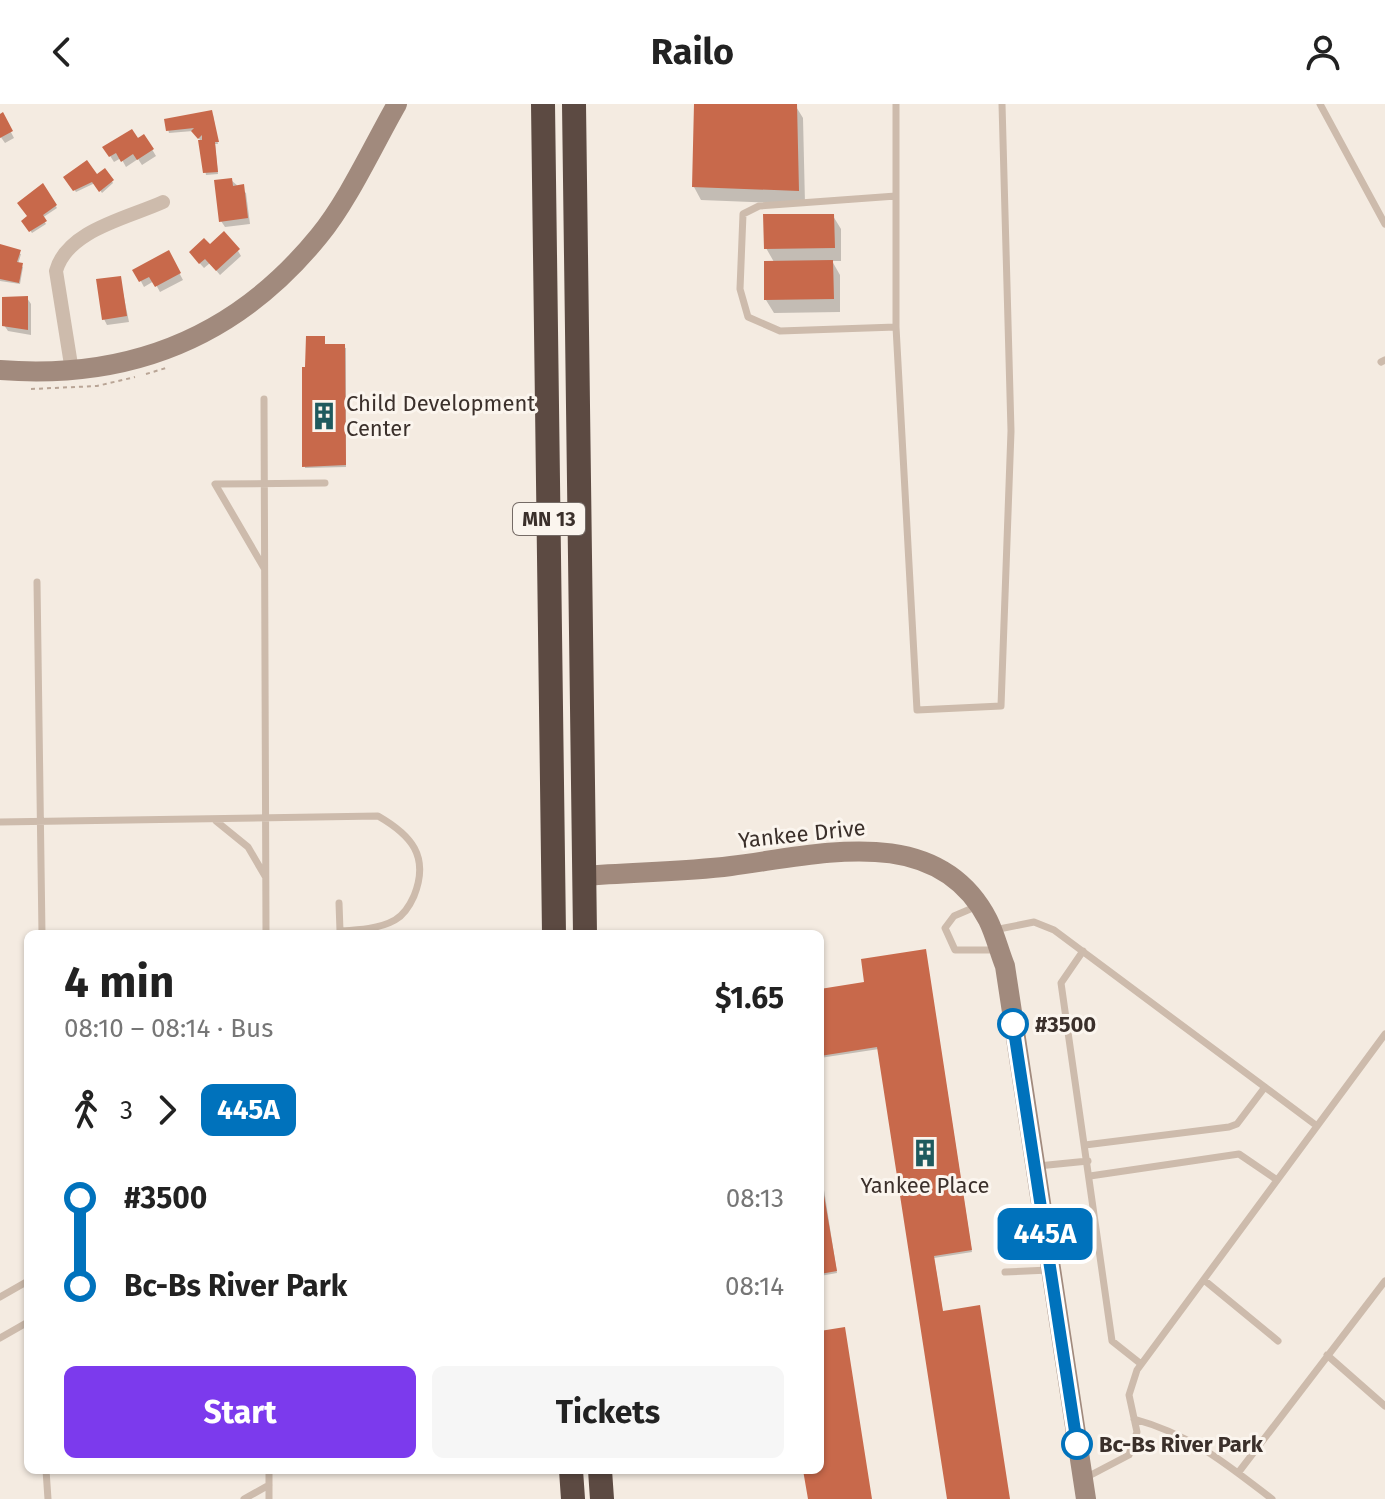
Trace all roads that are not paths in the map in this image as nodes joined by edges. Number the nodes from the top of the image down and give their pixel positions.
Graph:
1 (397, 104) edge
2 (543, 104) edge
3 (574, 104) edge
4 (896, 104) edge
5 (1002, 104) edge
6 (1320, 104) edge
7 (896, 196) junction
8 (163, 202) dead end
9 (1385, 224) edge
10 (896, 327) junction
11 (0, 370) edge
12 (72, 371) junction
13 (264, 399) dead end
14 (265, 482) junction
15 (325, 483) dead end
16 (265, 570) junction
17 (37, 582) dead end
18 (214, 820) junction
19 (266, 820) junction
20 (0, 822) edge
21 (40, 822) junction
22 (584, 876) junction
23 (266, 878) junction
24 (339, 903) dead end
25 (978, 906) junction
26 (42, 930) edge
27 (266, 930) edge
28 (340, 930) edge
29 (353, 930) edge
30 (554, 930) edge
31 (585, 930) edge
32 (995, 940) junction
33 (1083, 951) junction
34 (1385, 1034) edge
35 (1265, 1087) junction
36 (1317, 1126) junction
37 (1085, 1145) junction
38 (1088, 1161) junction
39 (1035, 1166) junction
40 (1090, 1176) junction
41 (1277, 1180) junction
42 (1051, 1270) junction
43 (1005, 1272) dead end
44 (1204, 1280) junction
45 (1385, 1281) edge
46 (24, 1283) edge
47 (0, 1297) edge
48 (24, 1324) edge
49 (0, 1338) edge
50 (1278, 1341) dead end
51 (1327, 1355) junction
52 (1141, 1364) junction
53 (1385, 1406) edge
54 (1134, 1419) junction
55 (1238, 1473) junction
56 (46, 1474) edge
57 (269, 1474) edge
58 (571, 1474) edge
59 (600, 1474) edge
60 (269, 1485) junction
61 (1084, 1489) edge
62 (48, 1499) edge
63 (244, 1499) edge
64 (269, 1499) edge
65 (573, 1499) edge
66 (602, 1499) edge
67 (1272, 1499) edge

1 - 12 street
2 - 30 highway, MN 13
3 - 22 highway, MN 13
4 - 7 lane
5 - 10 lane
6 - 9 lane
7 - 10 lane
7 - 10 lane
8 - 12 street
11 - 12 street
13 - 14 lane
14 - 15 lane
14 - 16 lane
14 - 16 lane
16 - 19 lane
17 - 21 lane
18 - 19 lane
18 - 21 lane
18 - 23 lane
19 - 23 lane
19 - 29 lane
20 - 21 lane
21 - 26 lane
22 - 25 street, Yankee Drive
22 - 31 highway, MN 13
23 - 27 lane
24 - 28 lane
25 - 32 street, Yankee Drive
25 - 32 lane
32 - 33 lane
32 - 39 street, Yankee Drive
33 - 35 lane
33 - 37 lane
34 - 36 lane
35 - 36 lane
35 - 37 lane
36 - 41 lane
37 - 38 lane
38 - 39 lane
38 - 40 lane
39 - 42 street, Yankee Drive
40 - 41 lane
40 - 52 lane
41 - 44 lane
42 - 43 lane
42 - 61 street, Yankee Drive
44 - 50 lane
44 - 52 lane
45 - 51 lane
46 - 47 lane
48 - 49 lane
51 - 53 lane
51 - 55 lane
52 - 54 lane
54 - 55 lane
54 - 61 lane
55 - 67 lane
56 - 62 lane
57 - 60 lane
58 - 65 highway
59 - 66 highway
60 - 63 lane
60 - 64 lane

